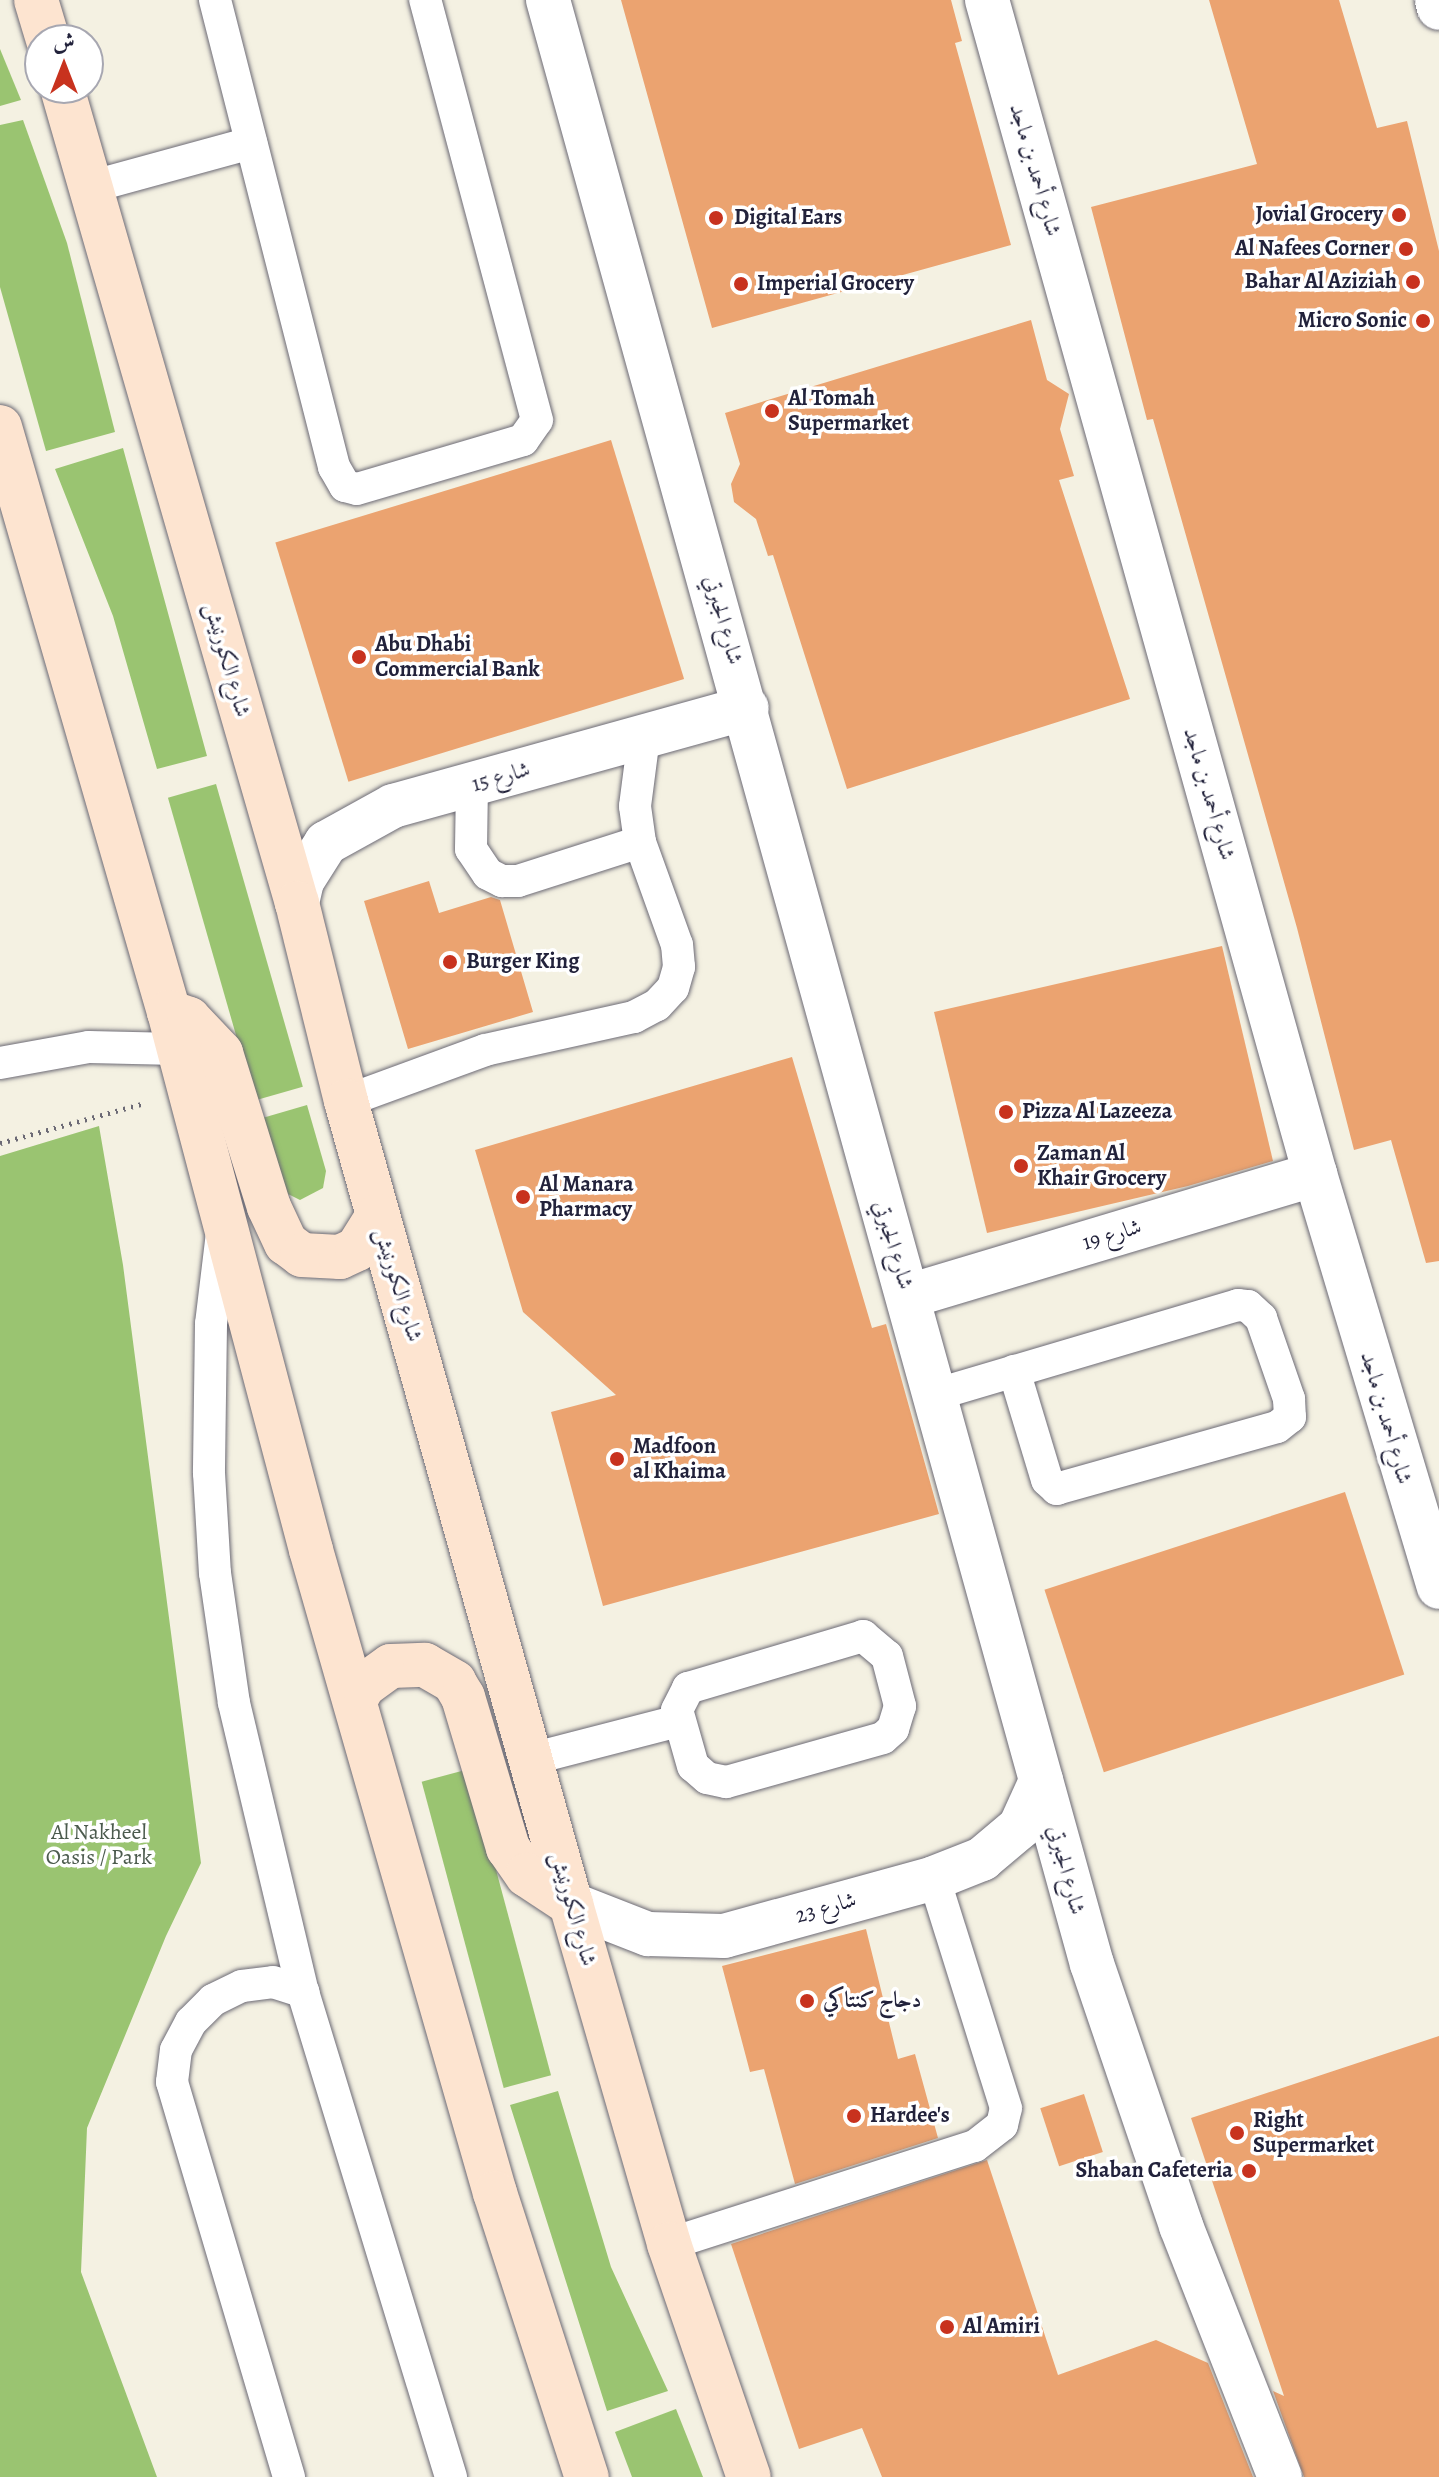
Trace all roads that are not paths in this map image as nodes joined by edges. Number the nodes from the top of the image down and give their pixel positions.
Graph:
1 (36, 0) edge
2 (215, 0) edge
3 (425, 0) edge
4 (548, 0) edge
5 (987, 0) edge
6 (1437, 0) edge
7 (1439, 8) edge
8 (43, 24) edge
9 (67, 104) edge
10 (251, 143) junction
11 (90, 187) junction
12 (0, 427) edge
13 (747, 708) junction
14 (644, 737) junction
15 (472, 785) junction
16 (640, 842) junction
17 (297, 903) junction
18 (173, 1031) junction
19 (0, 1063) edge
20 (346, 1101) junction
21 (1315, 1174) junction
22 (378, 1216) junction
23 (223, 1225) junction
24 (909, 1296) junction
25 (1014, 1371) junction
26 (934, 1395) junction
27 (1424, 1490) edge
28 (1439, 1587) edge
29 (355, 1701) junction
30 (678, 1721) junction
31 (531, 1759) junction
32 (1041, 1781) junction
33 (934, 1878) junction
34 (571, 1904) junction
35 (303, 1992) junction
36 (669, 2244) junction
37 (289, 2477) edge
38 (451, 2477) edge
39 (587, 2477) edge
40 (749, 2477) edge
41 (1280, 2477) edge

1 - 8 main road
2 - 10 lane
3 - 10 lane
4 - 13 street, شارع الجبرتي
5 - 21 street, شارع أحمد بن ماجد
6 - 7 street
9 - 11 main road, شارع الكورنيش
10 - 11 lane
11 - 17 main road, شارع الكورنيش
12 - 18 main road
13 - 14 street, شارع 15
13 - 24 street, شارع الجبرتي
14 - 15 street, شارع 15
14 - 16 lane
15 - 16 lane
15 - 17 street, شارع 15
16 - 20 lane
17 - 20 main road, شارع الكورنيش
18 - 19 lane
18 - 22 main road
18 - 23 main road
20 - 22 main road, شارع الكورنيش
21 - 24 street, شارع 19
21 - 27 street, شارع أحمد بن ماجد
22 - 31 main road, شارع الكورنيش
23 - 29 main road
23 - 35 lane
24 - 26 street, شارع الجبرتي
25 - 25 lane
25 - 26 lane
26 - 32 street, شارع الجبرتي
27 - 28 street, شارع أحمد بن ماجد
29 - 34 main road
29 - 39 main road
30 - 30 lane
30 - 31 lane
31 - 34 main road, شارع الكورنيش
32 - 33 street, شارع 23
32 - 41 street, شارع الجبرتي
33 - 34 street, شارع 23
33 - 36 lane
34 - 36 main road, شارع الكورنيش
35 - 37 lane
35 - 38 lane
36 - 40 main road, شارع الكورنيش

